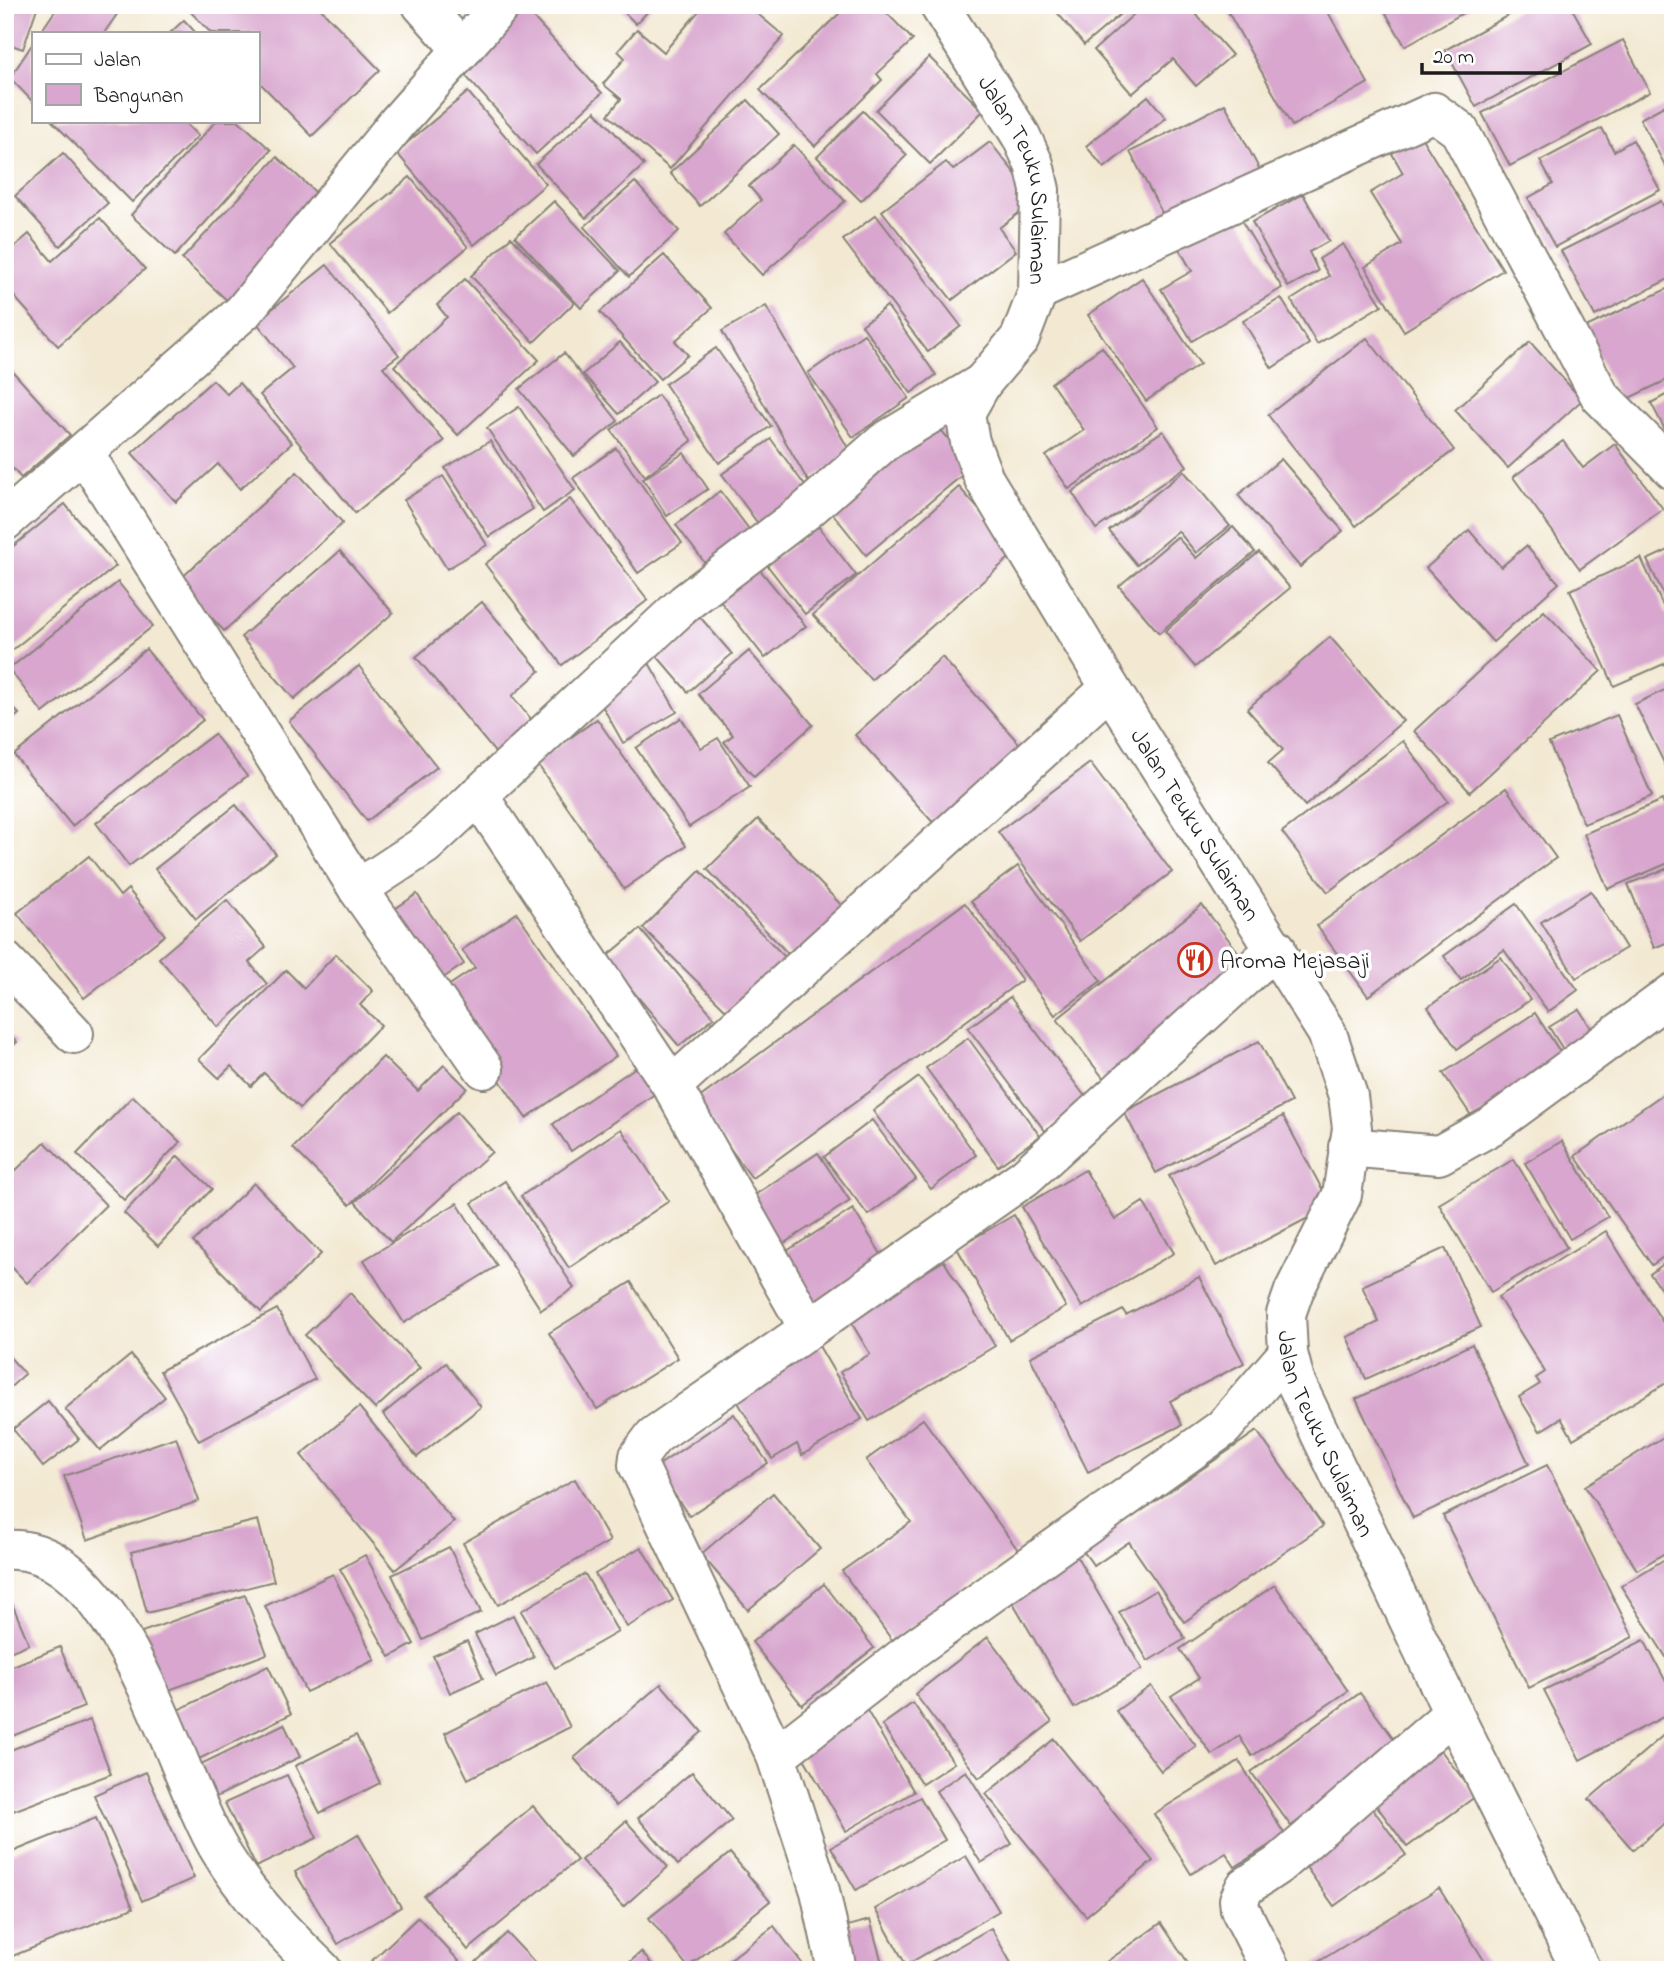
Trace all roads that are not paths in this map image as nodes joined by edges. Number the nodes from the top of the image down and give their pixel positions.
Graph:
1 (422, 5) edge
2 (501, 5) edge
3 (939, 5) edge
4 (462, 50) junction
5 (1038, 291) junction
6 (982, 383) junction
7 (84, 453) junction
8 (1673, 470) edge
9 (5, 521) edge
10 (1110, 688) junction
11 (478, 795) junction
12 (358, 889) junction
13 (1276, 948) junction
14 (5, 961) edge
15 (1673, 993) edge
16 (74, 1034) dead end
17 (484, 1069) dead end
18 (672, 1086) junction
19 (1349, 1147) junction
20 (809, 1329) junction
21 (1288, 1353) junction
22 (5, 1550) edge
23 (1453, 1713) junction
24 (776, 1756) junction
25 (322, 1970) edge
26 (837, 1970) edge
27 (1271, 1970) edge
28 (1581, 1970) edge

1 - 4 street
2 - 4 street
3 - 5 street, Jalan Teuku Sulaiman
4 - 7 street
5 - 6 street, Jalan Teuku Sulaiman
5 - 8 street
6 - 10 street, Jalan Teuku Sulaiman
6 - 11 street
7 - 9 street
7 - 12 street
10 - 13 street, Jalan Teuku Sulaiman
10 - 18 street
11 - 12 street
11 - 18 street
12 - 17 street
13 - 19 street, Jalan Teuku Sulaiman
13 - 20 street
14 - 16 street
15 - 19 street
18 - 20 street
19 - 21 street, Jalan Teuku Sulaiman
20 - 24 street
21 - 23 street, Jalan Teuku Sulaiman
21 - 24 street
22 - 25 street
23 - 27 street
23 - 28 street, Jalan Teuku Sulaiman
24 - 26 street

